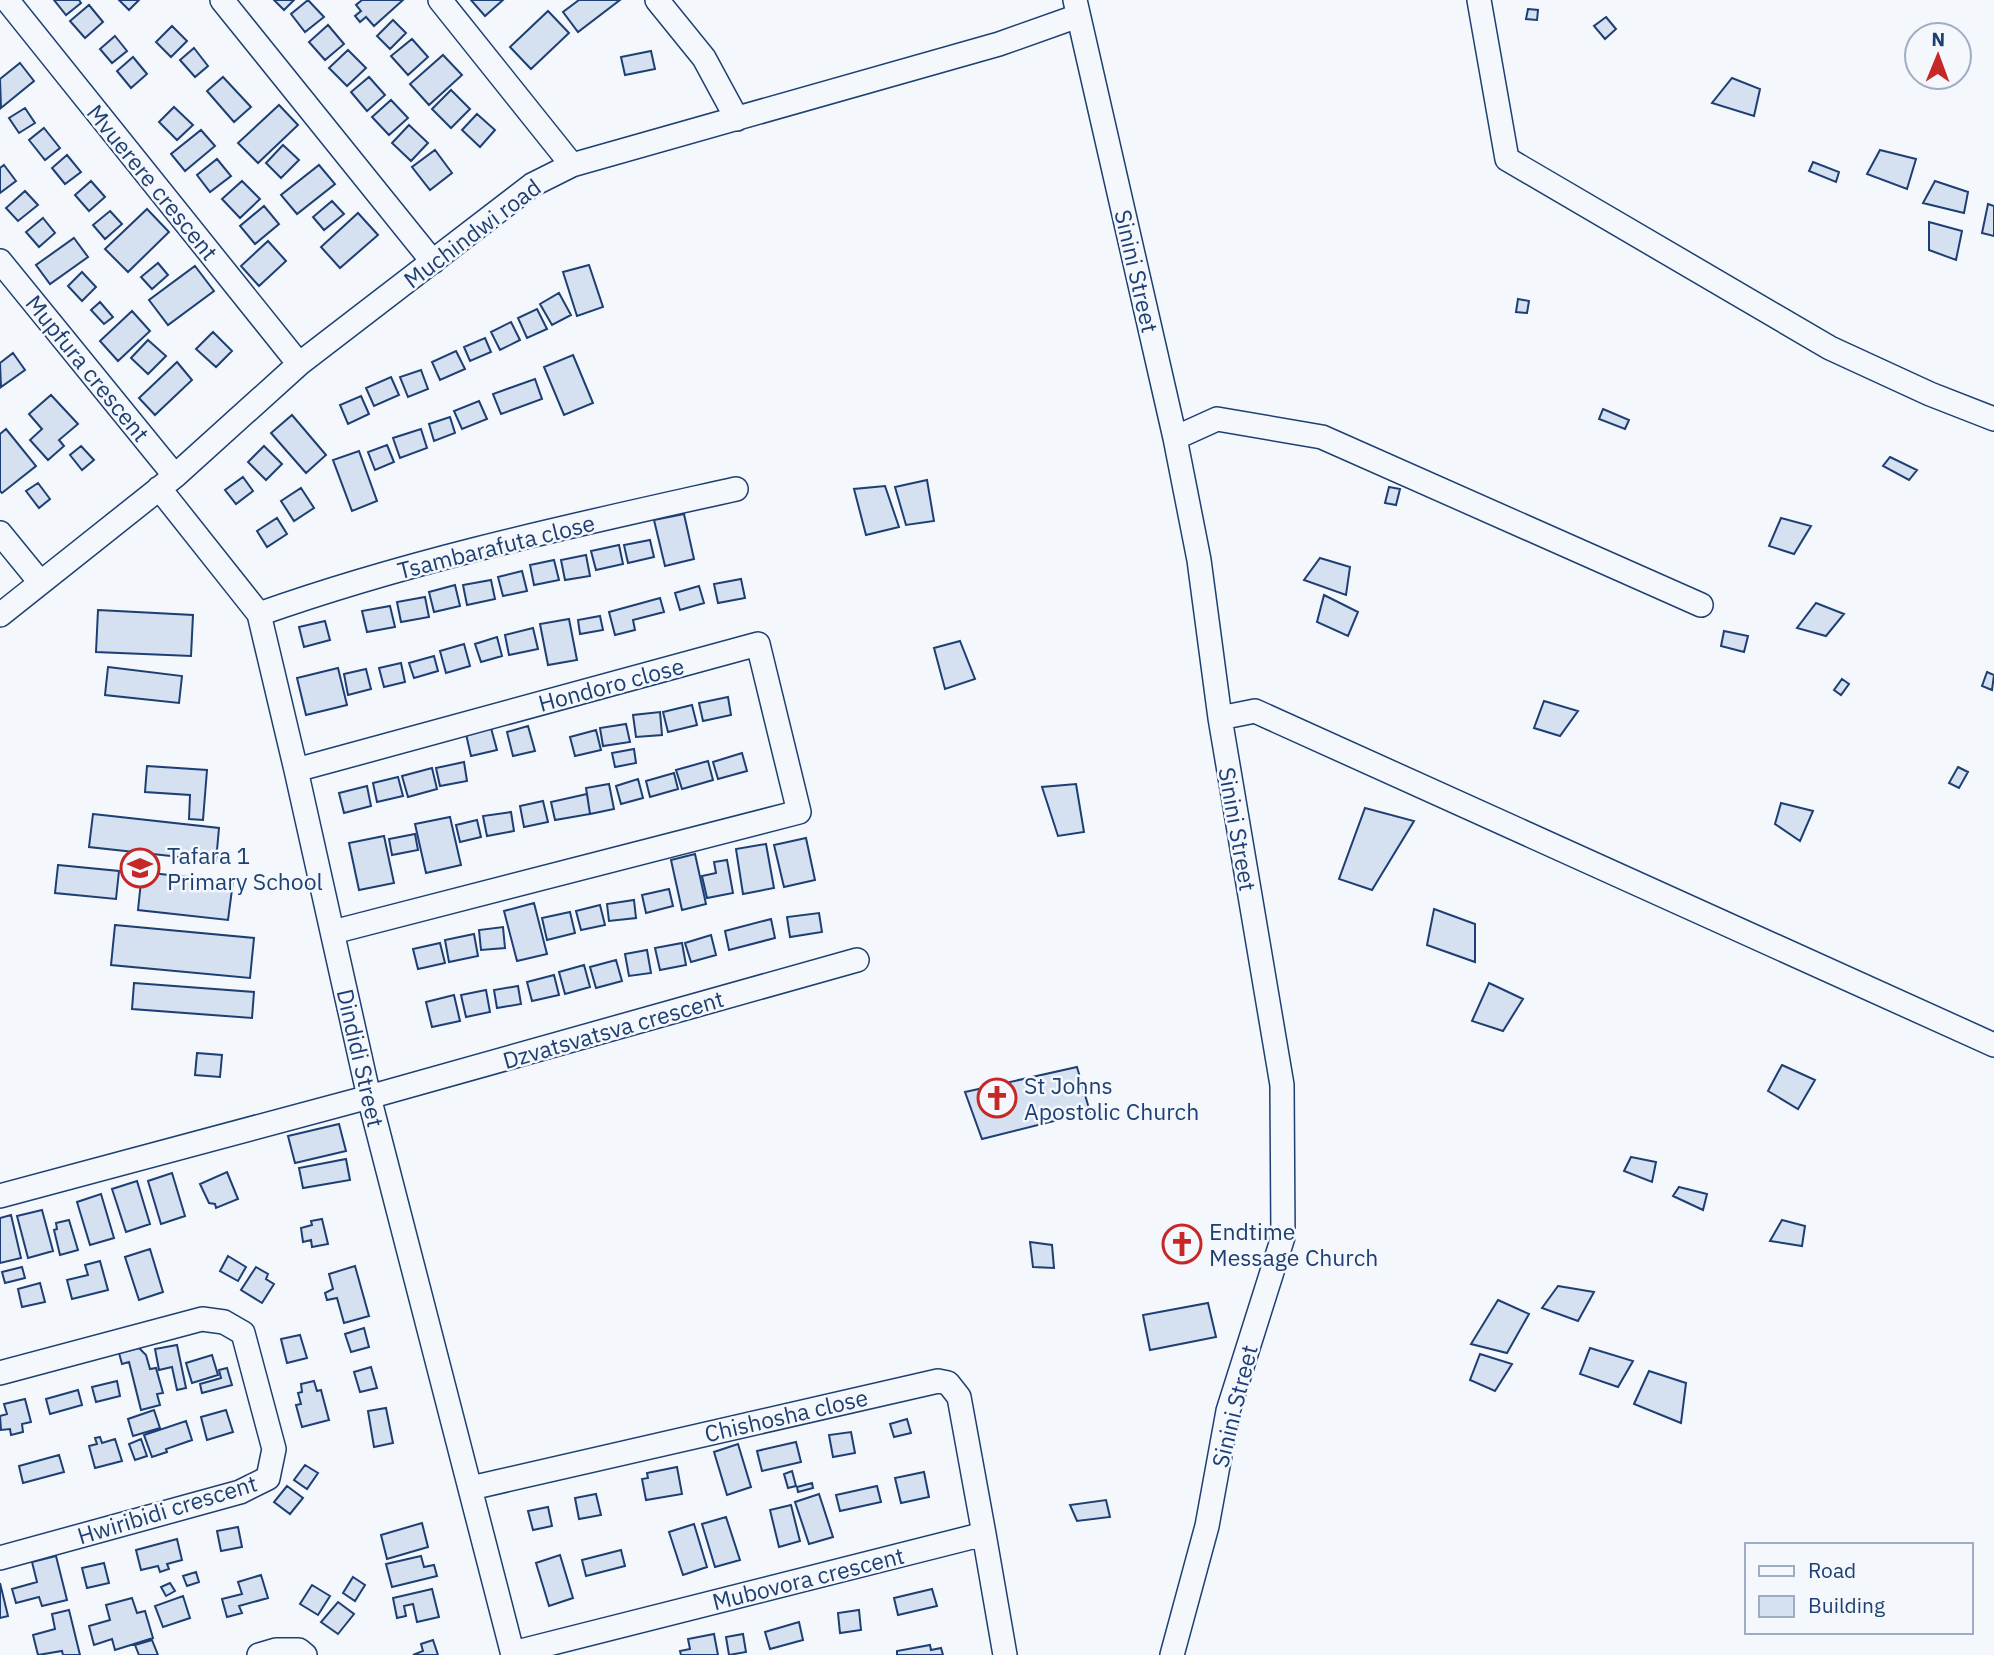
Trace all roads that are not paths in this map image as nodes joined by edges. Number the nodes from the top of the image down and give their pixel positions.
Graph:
1 (7, 0) edge
2 (222, 0) edge
3 (440, 0) edge
4 (657, 0) edge
5 (1479, 0) edge
6 (1077, 8) edge
7 (737, 120) junction
8 (572, 165) junction
9 (0, 261) edge
10 (433, 262) junction
11 (299, 364) junction
12 (1994, 419) edge
13 (1175, 438) junction
14 (167, 482) junction
15 (736, 489) dead end
16 (0, 533) edge
17 (40, 582) junction
18 (1701, 605) dead end
19 (259, 614) junction
20 (0, 615) edge
21 (1220, 718) junction
22 (296, 769) junction
23 (333, 932) junction
24 (857, 960) dead end
25 (1994, 1045) edge
26 (369, 1097) junction
27 (0, 1196) edge
28 (0, 1373) edge
29 (471, 1488) junction
30 (984, 1534) junction
31 (0, 1558) edge
32 (513, 1654) edge
33 (259, 1655) edge
34 (304, 1655) edge
35 (1005, 1655) edge
36 (1172, 1655) edge

1 - 11 street, Mvuerere crescent
2 - 10 street
3 - 8 street
4 - 7 street
5 - 12 street
6 - 7 street, Muchindwi road
6 - 13 street, Sinini Street
7 - 8 street, Muchindwi road
8 - 10 street, Muchindwi road
9 - 14 street, Mupfura crescent
10 - 11 street, Muchindwi road
11 - 14 street, Muchindwi road
13 - 18 street
13 - 21 street, Sinini Street
14 - 17 street, Muchindwi road
14 - 19 street, Dindidi Street
15 - 19 street, Tsambarafuta close
16 - 17 street
17 - 20 street, Muchindwi road
19 - 22 street, Dindidi Street
21 - 25 street
21 - 36 street, Sinini Street
22 - 23 street, Dindidi Street
22 - 23 street, Hondoro close
23 - 26 street, Dindidi Street
24 - 26 street, Dzvatsvatsva crescent
26 - 27 street, Dzvatsvatsva crescent
26 - 29 street, Dindidi Street
28 - 31 street, Hwiribidi crescent
29 - 30 street, Chishosha close
29 - 32 street, Dindidi Street
30 - 32 street, Mubovora crescent
30 - 35 street
33 - 34 street

